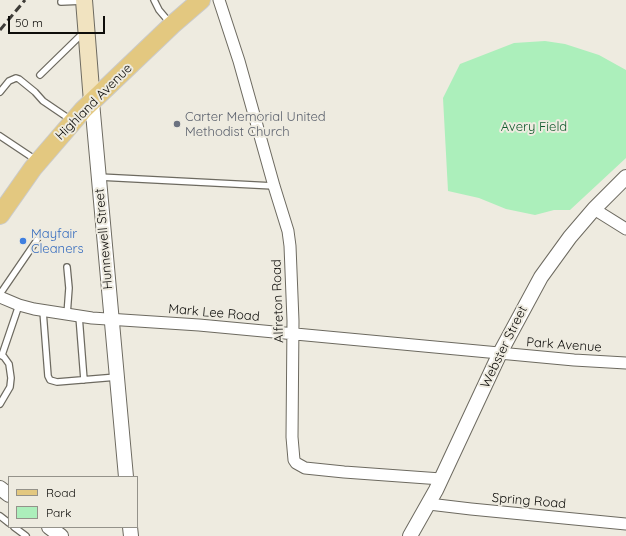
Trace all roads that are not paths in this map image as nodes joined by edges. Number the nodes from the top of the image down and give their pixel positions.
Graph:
1 (84, 0) edge
2 (154, 0) edge
3 (201, 0) edge
4 (219, 0) edge
5 (61, 2) dead end
6 (172, 25) junction
7 (86, 30) junction
8 (40, 75) dead end
9 (0, 92) edge
10 (92, 102) junction
11 (73, 122) junction
12 (0, 136) edge
13 (38, 162) junction
14 (98, 176) junction
15 (626, 177) edge
16 (274, 186) junction
17 (594, 209) junction
18 (0, 215) edge
19 (626, 229) edge
20 (36, 240) dead end
21 (67, 267) dead end
22 (0, 295) edge
23 (19, 305) junction
24 (43, 311) junction
25 (67, 315) junction
26 (79, 316) junction
27 (111, 319) junction
28 (293, 335) junction
29 (500, 353) junction
30 (1, 355) edge
31 (626, 363) edge
32 (117, 377) junction
33 (84, 380) junction
34 (0, 404) edge
35 (126, 476) edge
36 (441, 479) junction
37 (0, 488) edge
38 (8, 494) edge
39 (429, 504) junction
40 (0, 516) edge
41 (8, 522) edge
42 (626, 524) edge
43 (15, 528) edge
44 (26, 536) edge
45 (410, 536) edge

1 - 5 lane
1 - 7 main road, Hunnewell Street
2 - 6 lane
3 - 6 main road, Highland Avenue
4 - 16 street, Alfreton Road
6 - 10 main road, Highland Avenue
7 - 8 lane
7 - 10 main road, Hunnewell Street
9 - 11 lane
10 - 11 main road, Highland Avenue
10 - 14 street, Hunnewell Street
11 - 13 main road, Highland Avenue
12 - 13 lane
13 - 18 main road, Highland Avenue
14 - 16 lane
14 - 27 street, Hunnewell Street
15 - 17 street, Webster Street
16 - 28 street, Alfreton Road
17 - 19 street
17 - 29 street, Webster Street
20 - 22 lane
21 - 25 lane
22 - 23 street, Mark Lee Road
23 - 24 street, Mark Lee Road
23 - 30 lane
24 - 25 street, Mark Lee Road
24 - 33 lane
25 - 26 street, Mark Lee Road
26 - 27 street, Mark Lee Road
26 - 33 lane
27 - 28 street, Mark Lee Road
27 - 32 street, Hunnewell Street
28 - 29 street, Mark Lee Road
28 - 36 street, Alfreton Road
29 - 31 street, Park Avenue
29 - 36 street, Webster Street
30 - 34 lane
32 - 33 lane
32 - 35 street, Hunnewell Street
36 - 39 street, Webster Street
37 - 38 street
39 - 42 street, Spring Road
39 - 45 street, Webster Street
40 - 41 lane
43 - 44 lane

